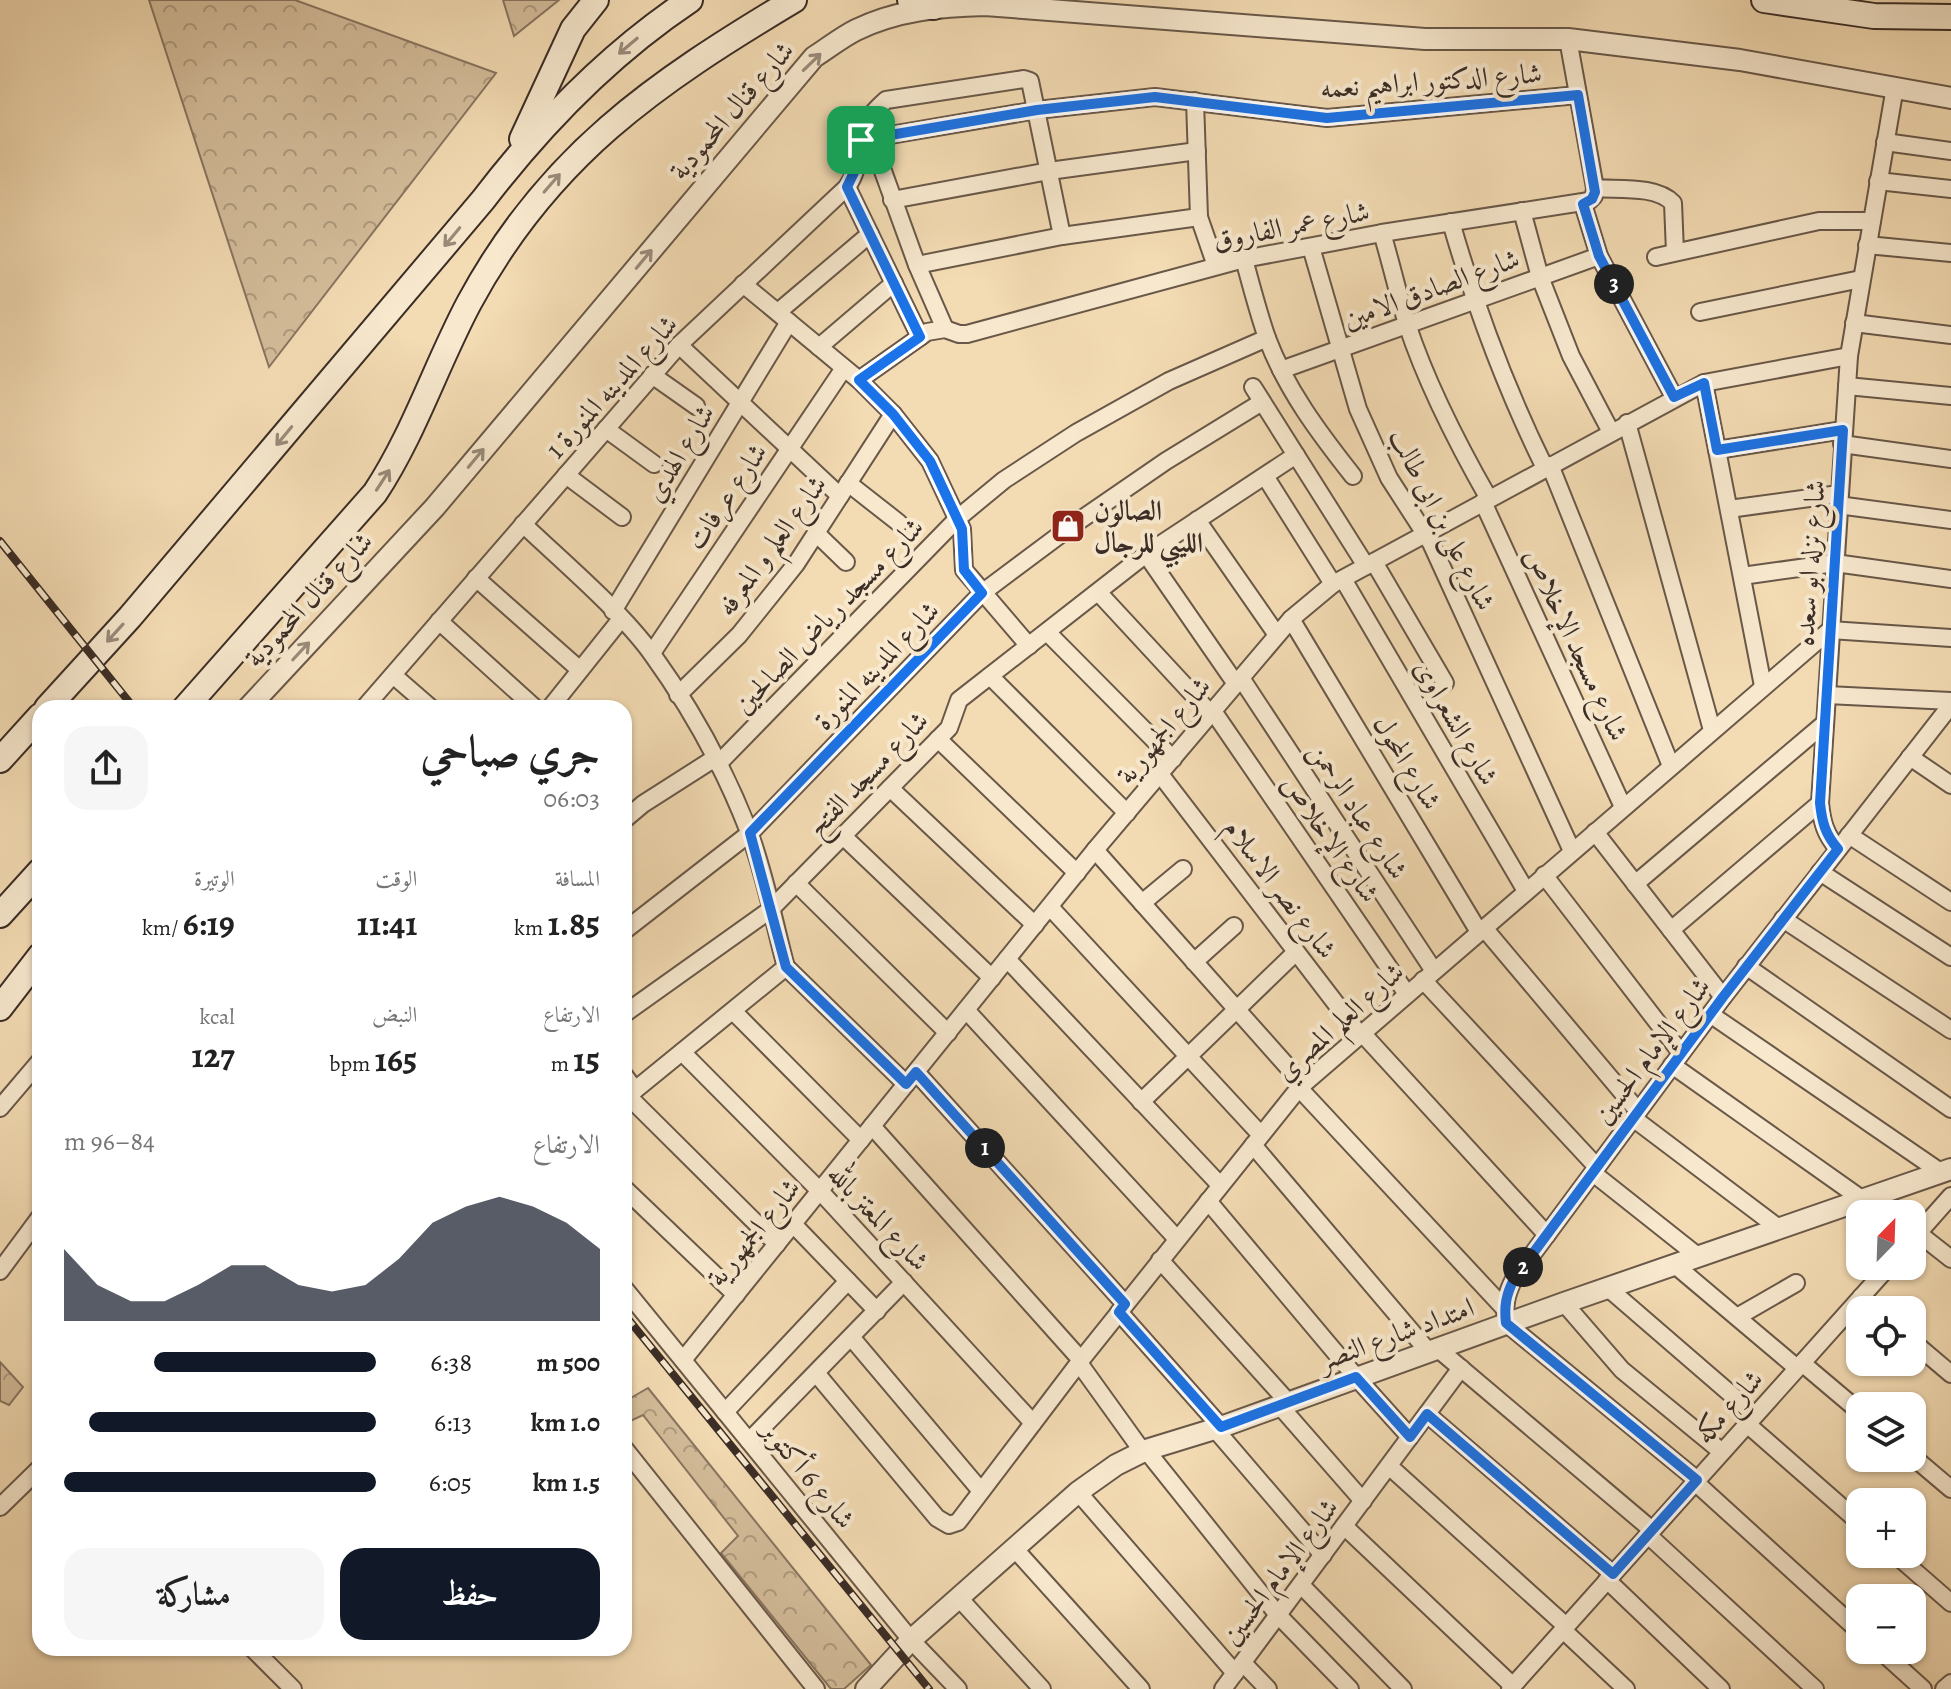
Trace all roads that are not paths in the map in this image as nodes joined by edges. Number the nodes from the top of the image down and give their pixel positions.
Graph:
1 (596, 0) edge
2 (690, 0) edge
3 (794, 0) edge
4 (910, 0) edge
5 (1764, 0) edge
6 (1850, 0) edge
7 (934, 7) junction
8 (1874, 16) junction
9 (1951, 17) edge
10 (1568, 39) junction
11 (1895, 87) junction
12 (1578, 95) junction
13 (1951, 98) edge
14 (1195, 101) junction
15 (1037, 110) junction
16 (866, 139) junction
17 (1885, 142) junction
18 (1197, 151) junction
19 (1951, 151) edge
20 (510, 165) junction
21 (1049, 171) junction
22 (1878, 181) junction
23 (847, 187) junction
24 (1595, 188) junction
25 (1951, 189) edge
26 (892, 200) junction
27 (1583, 204) junction
28 (1522, 211) junction
29 (1199, 217) junction
30 (1872, 221) junction
31 (1451, 222) junction
32 (1382, 233) junction
33 (870, 234) junction
34 (1062, 236) junction
35 (1867, 245) junction
36 (1311, 247) junction
37 (1675, 252) junction
38 (1951, 253) edge
39 (1599, 256) junction
40 (1656, 257) dead end
41 (1244, 259) junction
42 (917, 265) junction
43 (1216, 266) junction
44 (1540, 277) junction
45 (1861, 279) junction
46 (894, 283) junction
47 (743, 284) junction
48 (1474, 301) junction
49 (1700, 312) dead end
50 (783, 317) junction
51 (1854, 323) junction
52 (1407, 325) junction
53 (945, 329) junction
54 (1951, 335) edge
55 (920, 337) junction
56 (1267, 338) junction
57 (679, 345) junction
58 (819, 347) junction
59 (1341, 349) junction
60 (1849, 356) junction
61 (844, 368) junction
62 (1281, 370) junction
63 (652, 375) junction
64 (859, 380) junction
65 (1704, 383) junction
66 (1847, 386) junction
67 (1253, 387) dead end
68 (1951, 396) edge
69 (1674, 397) junction
70 (740, 402) junction
71 (1262, 402) junction
72 (696, 406) dead end
73 (893, 414) junction
74 (1627, 423) junction
75 (606, 429) junction
76 (1611, 432) junction
77 (1842, 437) junction
78 (789, 449) junction
79 (1717, 450) junction
80 (1296, 455) junction
81 (1951, 459) edge
82 (654, 464) dead end
83 (1548, 467) junction
84 (566, 475) junction
85 (1265, 476) junction
86 (1353, 476) dead end
87 (844, 489) junction
88 (1839, 499) junction
89 (1486, 500) junction
90 (1729, 509) junction
91 (622, 517) dead end
92 (958, 518) junction
93 (1197, 520) junction
94 (1951, 520) edge
95 (899, 523) dead end
96 (523, 524) junction
97 (816, 533) junction
98 (1425, 534) junction
99 (1146, 554) junction
100 (846, 562) dead end
101 (1835, 563) junction
102 (1370, 564) junction
103 (1742, 576) junction
104 (476, 578) junction
105 (1951, 579) edge
106 (1338, 582) junction
107 (1098, 592) junction
108 (982, 593) junction
109 (617, 615) junction
110 (1291, 619) junction
111 (439, 621) junction
112 (1830, 630) junction
113 (1047, 632) junction
114 (1277, 635) junction
115 (1951, 638) edge
116 (1029, 646) junction
117 (652, 653) junction
118 (580, 670) junction
119 (393, 675) junction
120 (990, 676) junction
121 (1239, 681) junction
122 (1445, 683) dead end
123 (1763, 686) junction
124 (678, 695) junction
125 (1827, 695) junction
126 (54, 700) edge
127 (192, 700) edge
128 (255, 700) edge
129 (371, 700) edge
130 (422, 700) edge
131 (526, 700) edge
132 (556, 700) edge
133 (1951, 703) edge
134 (1212, 712) junction
135 (1825, 723) junction
136 (32, 725) edge
137 (1712, 730) junction
138 (938, 739) junction
139 (1910, 757) junction
140 (1173, 759) junction
141 (0, 760) edge
142 (717, 761) junction
143 (1671, 766) junction
144 (1160, 774) junction
145 (1951, 785) edge
146 (890, 788) junction
147 (1820, 803) junction
148 (1623, 807) junction
149 (632, 813) edge
150 (1127, 813) junction
151 (1595, 832) junction
152 (750, 833) junction
153 (843, 836) junction
154 (1843, 842) junction
155 (1095, 850) junction
156 (1572, 851) junction
157 (1183, 869) dead end
158 (1820, 872) junction
159 (1077, 873) junction
160 (1544, 875) junction
161 (32, 880) edge
162 (796, 883) junction
163 (1635, 884) junction
164 (1526, 891) junction
165 (1951, 902) edge
166 (1142, 903) junction
167 (1050, 907) junction
168 (770, 910) junction
169 (0, 915) edge
170 (1783, 919) junction
171 (632, 925) edge
172 (1035, 925) junction
173 (1234, 926) dead end
174 (1482, 930) junction
175 (1671, 930) junction
176 (1296, 952) junction
177 (1951, 957) edge
178 (1007, 959) junction
179 (1194, 962) junction
180 (32, 966) edge
181 (1746, 966) junction
182 (786, 967) junction
183 (1428, 975) junction
184 (992, 978) junction
185 (1407, 994) junction
186 (1723, 997) junction
187 (0, 1008) edge
188 (632, 1008) edge
189 (966, 1010) junction
190 (1236, 1010) junction
191 (733, 1011) junction
192 (1710, 1014) junction
193 (1951, 1030) edge
194 (948, 1033) junction
195 (1361, 1034) junction
196 (682, 1052) junction
197 (1188, 1056) junction
198 (1677, 1059) junction
199 (32, 1070) edge
200 (911, 1078) junction
201 (1301, 1086) junction
202 (632, 1093) edge
203 (632, 1098) edge
204 (1141, 1102) junction
205 (0, 1108) edge
206 (1951, 1109) edge
207 (1636, 1115) junction
208 (872, 1126) junction
209 (861, 1140) junction
210 (1257, 1140) junction
211 (1595, 1170) junction
212 (1946, 1171) edge
213 (1220, 1185) junction
214 (820, 1191) junction
215 (632, 1196) edge
216 (1951, 1196) edge
217 (1863, 1200) joint
218 (1208, 1201) junction
219 (1846, 1206) edge
220 (793, 1224) junction
221 (1926, 1224) edge
222 (32, 1228) edge
223 (1780, 1229) junction
224 (1547, 1235) junction
225 (1177, 1239) junction
226 (1926, 1243) edge
227 (777, 1244) junction
228 (1699, 1257) junction
229 (1951, 1259) edge
230 (1160, 1260) junction
231 (1675, 1265) junction
232 (0, 1271) edge
233 (1876, 1280) edge
234 (848, 1281) junction
235 (904, 1282) junction
236 (1796, 1283) dead end
237 (1608, 1288) junction
238 (736, 1295) junction
239 (1862, 1296) edge
240 (632, 1298) edge
241 (1564, 1303) junction
242 (1122, 1308) junction
243 (877, 1311) junction
244 (1846, 1314) edge
245 (1505, 1316) junction
246 (1737, 1317) junction
247 (851, 1337) junction
248 (1432, 1349) junction
249 (1926, 1353) edge
250 (683, 1360) junction
251 (1080, 1362) junction
252 (1800, 1365) junction
253 (1461, 1368) junction
254 (816, 1373) junction
255 (1951, 1374) edge
256 (1356, 1377) junction
257 (1846, 1401) edge
258 (1284, 1404) junction
259 (725, 1412) junction
260 (1427, 1414) junction
261 (1751, 1420) junction
262 (1033, 1423) junction
263 (1218, 1428) junction
264 (1410, 1437) junction
265 (749, 1441) junction
266 (1144, 1451) junction
267 (1722, 1452) junction
268 (632, 1458) edge
269 (1389, 1466) junction
270 (1926, 1468) edge
271 (32, 1476) edge
272 (1696, 1481) junction
273 (1951, 1489) edge
274 (981, 1491) junction
275 (1078, 1492) junction
276 (1363, 1501) junction
277 (0, 1507) edge
278 (1846, 1510) edge
279 (1344, 1526) junction
280 (1650, 1532) junction
281 (1014, 1548) junction
282 (1323, 1555) junction
283 (1911, 1568) edge
284 (1610, 1577) junction
285 (1301, 1585) junction
286 (959, 1598) junction
287 (1951, 1603) edge
288 (1278, 1615) junction
289 (1846, 1619) edge
290 (1564, 1628) junction
291 (911, 1640) junction
292 (260, 1656) edge
293 (1895, 1664) edge
294 (1239, 1668) junction
295 (1951, 1683) edge
296 (1517, 1686) edge
297 (293, 1689) edge
298 (816, 1689) edge
299 (866, 1689) edge
300 (958, 1689) edge
301 (1042, 1689) edge
302 (1141, 1689) edge
303 (1223, 1689) edge
304 (1268, 1689) edge
305 (1350, 1689) edge
306 (1403, 1689) edge
307 (1626, 1689) edge
308 (1721, 1689) edge
309 (1815, 1689) edge
310 (1923, 1689) edge
311 (1944, 1689) edge

1 - 20 main road
2 -> 20 main road
127 -> 3 main road, شارع قنال المحمودية
4 - 7 main road
5 - 8 main road
6 - 8 main road
7 - 10 street, شارع قنال المحمودية
128 -> 7 street, شارع قنال المحمودية
8 - 9 main road
10 - 11 street, شارع قنال المحمودية
10 - 12 street
11 - 13 street, شارع قنال المحمودية
11 - 17 street, شارع نزله ابو سعده
12 - 14 street, شارع الدكتور ابراهيم نعمه
12 - 24 street
14 - 15 street, شارع الدكتور ابراهيم نعمه
14 - 18 street
15 - 16 street, شارع الدكتور ابراهيم نعمه
15 - 16 street, شارع المدينه المنورة 1
15 - 21 street
16 - 23 street, شارع المدينه المنورة 1
16 - 26 street
17 - 19 street
17 - 22 street, شارع نزله ابو سعده
18 - 21 street
18 - 29 street
20 -> 126 main road
21 - 26 street
21 - 34 street
22 - 25 street
22 - 30 street, شارع نزله ابو سعده
23 - 33 street
23 - 47 street, شارع المدينه المنورة 1
24 - 27 street
24 - 37 street
26 - 42 street
27 - 28 street, شارع عمر الفاروق
27 - 39 street
28 - 31 street, شارع عمر الفاروق
28 - 44 street
29 - 34 street
29 - 43 street
30 - 35 street, شارع نزله ابو سعده
30 - 37 street
31 - 32 street, شارع عمر الفاروق
31 - 48 street
32 - 36 street, شارع عمر الفاروق
32 - 52 street, شارع مسجد الإخلاص
33 - 46 street
33 - 50 street, شارع الهدي
34 - 42 street
35 - 38 street
35 - 45 street, شارع نزله ابو سعده
36 - 41 street, شارع عمر الفاروق
36 - 59 street, شارع على بن ابى طالب
37 - 40 street
39 - 44 street, شارع الصادق الامين
39 - 69 street
41 - 43 street, شارع عمر الفاروق
41 - 56 street
42 - 53 street
43 - 53 street, شارع عمر الفاروق
44 - 48 street, شارع الصادق الامين
44 - 76 street
45 - 49 street
45 - 51 street, شارع نزله ابو سعده
46 - 55 street
46 - 58 street
47 - 50 street
47 - 57 street, شارع المدينه المنورة 1
48 - 52 street, شارع الصادق الامين
48 - 83 street
50 - 58 street
50 - 70 street, شارع الهدي
51 - 54 street
51 - 60 street, شارع نزله ابو سعده
52 - 59 street, شارع الصادق الامين
52 - 89 street, شارع مسجد الإخلاص
53 - 55 street, شارع عمر الفاروق
55 - 64 street, شارع عمر الفاروق
56 - 62 street
56 - 92 street, شارع مسجد رياض الصالحين
57 - 63 street, شارع المدينه المنورة 1
57 - 70 street
58 - 61 street
59 - 62 street, شارع الصادق الامين
59 - 98 street, شارع على بن ابى طالب
60 - 65 street, شارع الجمهورية
60 - 66 street, شارع نزله ابو سعده
61 - 64 street
61 - 78 street, شارع عرفات
62 - 86 street
63 - 72 street
63 - 75 street, شارع المدينه المنورة 1
64 - 73 street
65 - 69 street, شارع الجمهورية
65 - 79 street
66 - 68 street
66 - 77 street, شارع نزله ابو سعده
67 - 71 street
69 - 74 street, شارع الجمهورية
70 - 78 street
70 - 109 street, شارع الهدي
71 - 80 street
71 - 108 street, شارع المدينه المنورة
73 - 87 street, شارع العلم و المعرفه
73 - 92 street
74 - 76 street, شارع الجمهورية
74 - 137 street
75 - 82 street
75 - 84 street, شارع المدينه المنورة 1
76 - 83 street, شارع الجمهورية
77 - 79 street
77 - 81 street
77 - 88 street, شارع نزله ابو سعده
78 - 87 street
78 - 117 street, شارع عرفات
79 - 90 street
80 - 85 street, شارع مسجد الفتح
80 - 102 street
83 - 89 street, شارع الجمهورية
83 - 143 street
84 - 91 street
84 - 96 street, شارع المدينه المنورة 1
85 - 93 street, شارع مسجد الفتح
85 - 106 street, شارع الشعراوى
87 - 95 street
87 - 97 street, شارع العلم و المعرفه
88 - 90 street
88 - 94 street
88 - 101 street, شارع نزله ابو سعده
89 - 98 street, شارع الجمهورية
89 - 148 street, شارع مسجد الإخلاص
90 - 103 street
92 - 108 street
92 - 142 street, شارع مسجد رياض الصالحين
93 - 99 street, شارع مسجد الفتح
93 - 114 street
96 - 104 street, شارع المدينه المنورة 1
96 - 109 street
97 - 100 street
97 - 124 street, شارع العلم و المعرفه
98 - 102 street, شارع الجمهورية
98 - 156 street, شارع على بن ابى طالب
99 - 107 street, شارع مسجد الفتح
99 - 121 street, شارع عباد الرحمن
101 - 103 street
101 - 105 street
101 - 112 street, شارع نزله ابو سعده
102 - 106 street, شارع الجمهورية
102 - 122 street
103 - 123 street
104 - 111 street, شارع المدينه المنورة 1
104 - 118 street
106 - 110 street, شارع الجمهورية
106 - 164 street, شارع الشعراوى
107 - 113 street, شارع مسجد الفتح
107 - 134 street, شارع الإخلاص
108 - 116 street
108 - 152 street, شارع المدينه المنورة
109 - 117 street
109 - 118 street, شارع الهدي
110 - 114 street, شارع الجمهورية
110 - 174 street, شارع المحول
111 - 119 street, شارع المدينه المنورة 1
111 - 131 street
112 - 115 street
112 - 123 street, شارع العلم المصري
112 - 125 street, شارع نزله ابو سعده
113 - 116 street, شارع مسجد الفتح
113 - 140 street
114 - 121 street, شارع الجمهورية
116 - 120 street, شارع مسجد الفتح
117 - 124 street
118 - 132 street, شارع الهدي
119 - 129 street, شارع المدينه المنورة 1
119 - 130 street
120 - 138 street, شارع مسجد الفتح
120 - 150 street
121 - 134 street, شارع الجمهورية
121 - 183 street, شارع عباد الرحمن
123 - 137 street, شارع العلم المصري
124 - 142 street
125 - 133 street
125 - 135 street, شارع نزله ابو سعده
133 - 139 street, شارع الإمام الحسين
134 - 140 street, شارع الجمهورية
134 - 185 street, شارع الإخلاص
135 - 147 street, شارع نزله ابو سعده
135 - 163 street
136 - 141 main road
137 - 143 street, شارع العلم المصري
138 - 146 street, شارع مسجد الفتح
138 - 159 street
139 - 145 street
139 - 154 street, شارع الإمام الحسين
140 - 144 street, شارع الجمهورية
142 - 149 street, شارع مسجد رياض الصالحين
142 - 152 street
143 - 148 street, شارع العلم المصري
144 - 150 street, شارع الجمهورية
144 - 176 street, شارع نصر الاسلام
146 - 153 street, شارع مسجد الفتح
146 - 172 street
147 - 154 street, شارع نزله ابو سعده
147 - 175 street
148 - 151 street, شارع العلم المصري
150 - 155 street, شارع الجمهورية
151 - 156 street, شارع العلم المصري
151 - 163 street
152 - 168 street
152 - 171 street, شارع المدينه المنورة
153 - 162 street, شارع مسجد الفتح
153 - 184 street
154 - 158 street, شارع الإمام الحسين
154 - 165 street
155 - 159 street, شارع الجمهورية
155 - 166 street
156 - 160 street, شارع العلم المصري
157 - 166 street
158 - 170 street, شارع الإمام الحسين
158 - 177 street
159 - 167 street, شارع الجمهورية
160 - 164 street, شارع العلم المصري
160 - 198 street
161 - 169 main road
162 - 168 street, شارع مسجد الفتح
162 - 194 street
163 - 175 street
164 - 174 street, شارع العلم المصري
166 - 179 street
167 - 172 street, شارع الجمهورية
167 - 197 street
168 - 182 street
168 - 188 street, شارع مسجد الفتح
170 - 181 street, شارع الإمام الحسين
170 - 193 street
172 - 178 street, شارع الجمهورية
173 - 179 street
174 - 183 street, شارع العلم المصري
174 - 207 street, شارع المحول
175 - 186 street
176 - 190 street
176 - 195 street, شارع نصر الاسلام
178 - 184 street, شارع الجمهورية
178 - 204 street
179 - 190 street
180 - 187 main road
181 - 186 street, شارع الإمام الحسين
181 - 206 street
182 - 191 street
182 - 200 street
183 - 185 street, شارع العلم المصري
183 - 211 street
184 - 189 street, شارع الجمهورية
185 - 195 street, شارع العلم المصري
186 - 192 street, شارع الإمام الحسين
189 - 194 street, شارع الجمهورية
189 - 225 street
190 - 197 street
190 - 201 street
191 - 196 street
191 - 209 street
192 - 198 street, شارع الإمام الحسين
192 - 212 street
194 - 200 street, شارع الجمهورية
195 - 201 street, شارع العلم المصري
195 - 224 street, شارع نصر الاسلام
196 - 202 street
196 - 214 street, شارع المعتز بالله
197 - 204 street
197 - 210 street
198 - 207 street, شارع الإمام الحسين
198 - 217 street
199 - 205 street
200 - 208 street, شارع الجمهورية
200 - 242 street
201 - 210 street, شارع العلم المصري
201 - 245 street
203 - 227 street
204 - 213 street
207 - 211 street, شارع الإمام الحسين
207 - 223 street, شارع المحول
208 - 209 street, شارع الجمهورية
208 - 251 street
209 - 214 street, شارع الجمهورية
210 - 213 street, شارع العلم المصري
210 - 248 street
211 - 224 street, شارع الإمام الحسين
211 - 228 street
212 - 217 street, امتداد شارع النصر
213 - 218 street, شارع العلم المصري
214 - 220 street, شارع الجمهورية
214 - 235 street, شارع المعتز بالله
215 - 238 street
216 - 221 street
218 - 225 street, شارع العلم المصري
218 - 256 street
219 - 223 street, امتداد شارع النصر
220 - 227 street, شارع الجمهورية
220 - 234 street
222 - 232 street
223 - 228 street, امتداد شارع النصر
224 - 245 street, شارع الإمام الحسين
225 - 230 street, شارع العلم المصري
226 - 229 street
227 - 238 street, شارع الجمهورية
228 - 231 street, امتداد شارع النصر
230 - 242 street, شارع العلم المصري
230 - 258 street
231 - 237 street, امتداد شارع النصر
231 - 246 street
233 - 239 street, شارع مكه
234 - 243 street
234 - 259 street
235 - 243 street
235 - 262 street, شارع المعتز بالله
236 - 246 street
237 - 241 street, امتداد شارع النصر
237 - 261 street
238 - 250 street, شارع الجمهورية
240 - 250 street, شارع 6 أكتوبر
241 - 245 street, امتداد شارع النصر
241 - 267 street
242 - 251 street, شارع العلم المصري
242 - 263 street
243 - 247 street
244 - 252 street, شارع مكه
245 - 248 street, امتداد شارع النصر
245 - 272 street
246 - 252 street
247 - 254 street
247 - 274 street
248 - 253 street
248 - 256 street, امتداد شارع النصر
249 - 255 street
250 - 259 street, شارع 6 أكتوبر
251 - 262 street, شارع العلم المصري
251 - 266 street
252 - 257 street
252 - 261 street, شارع مكه
253 - 260 street, شارع الإمام الحسين
253 - 280 street
254 - 265 street
254 - 274 street, شارع العلم المصري
256 - 258 street, امتداد شارع النصر
256 - 264 street
258 - 263 street, امتداد شارع النصر
258 - 276 street
259 - 265 street, شارع 6 أكتوبر
260 - 264 street, شارع الإمام الحسين
260 - 284 street
261 - 267 street, شارع مكه
261 - 278 street
262 - 274 street, شارع العلم المصري
263 - 266 street, امتداد شارع النصر
263 - 282 street
264 - 269 street, شارع الإمام الحسين
265 - 291 street, شارع 6 أكتوبر
266 - 275 street, امتداد شارع النصر
266 - 288 street
267 - 272 street, شارع مكه
268 - 298 street
269 - 276 street, شارع الإمام الحسين
269 - 290 street
270 - 273 street
271 - 277 street
272 - 280 street, شارع مكه
272 - 289 street
275 - 281 street, امتداد شارع النصر
275 - 294 street
276 - 279 street, شارع الإمام الحسين
279 - 282 street, شارع الإمام الحسين
279 - 296 street
280 - 284 street, شارع مكه
280 - 309 street
281 - 286 street, امتداد شارع النصر
281 - 302 street
282 - 285 street, شارع الإمام الحسين
283 - 287 street
284 - 290 street, شارع مكه
284 - 308 street
285 - 288 street, شارع الإمام الحسين
285 - 306 street
286 - 291 street, امتداد شارع النصر
286 - 301 street
288 - 294 street, شارع الإمام الحسين
288 - 305 street
290 - 296 street, شارع مكه
290 - 307 street
291 - 299 street, امتداد شارع النصر
291 - 300 street, شارع 6 أكتوبر
292 - 297 street
293 - 310 street
294 - 303 street, شارع الإمام الحسين
294 - 304 street
295 - 311 street

